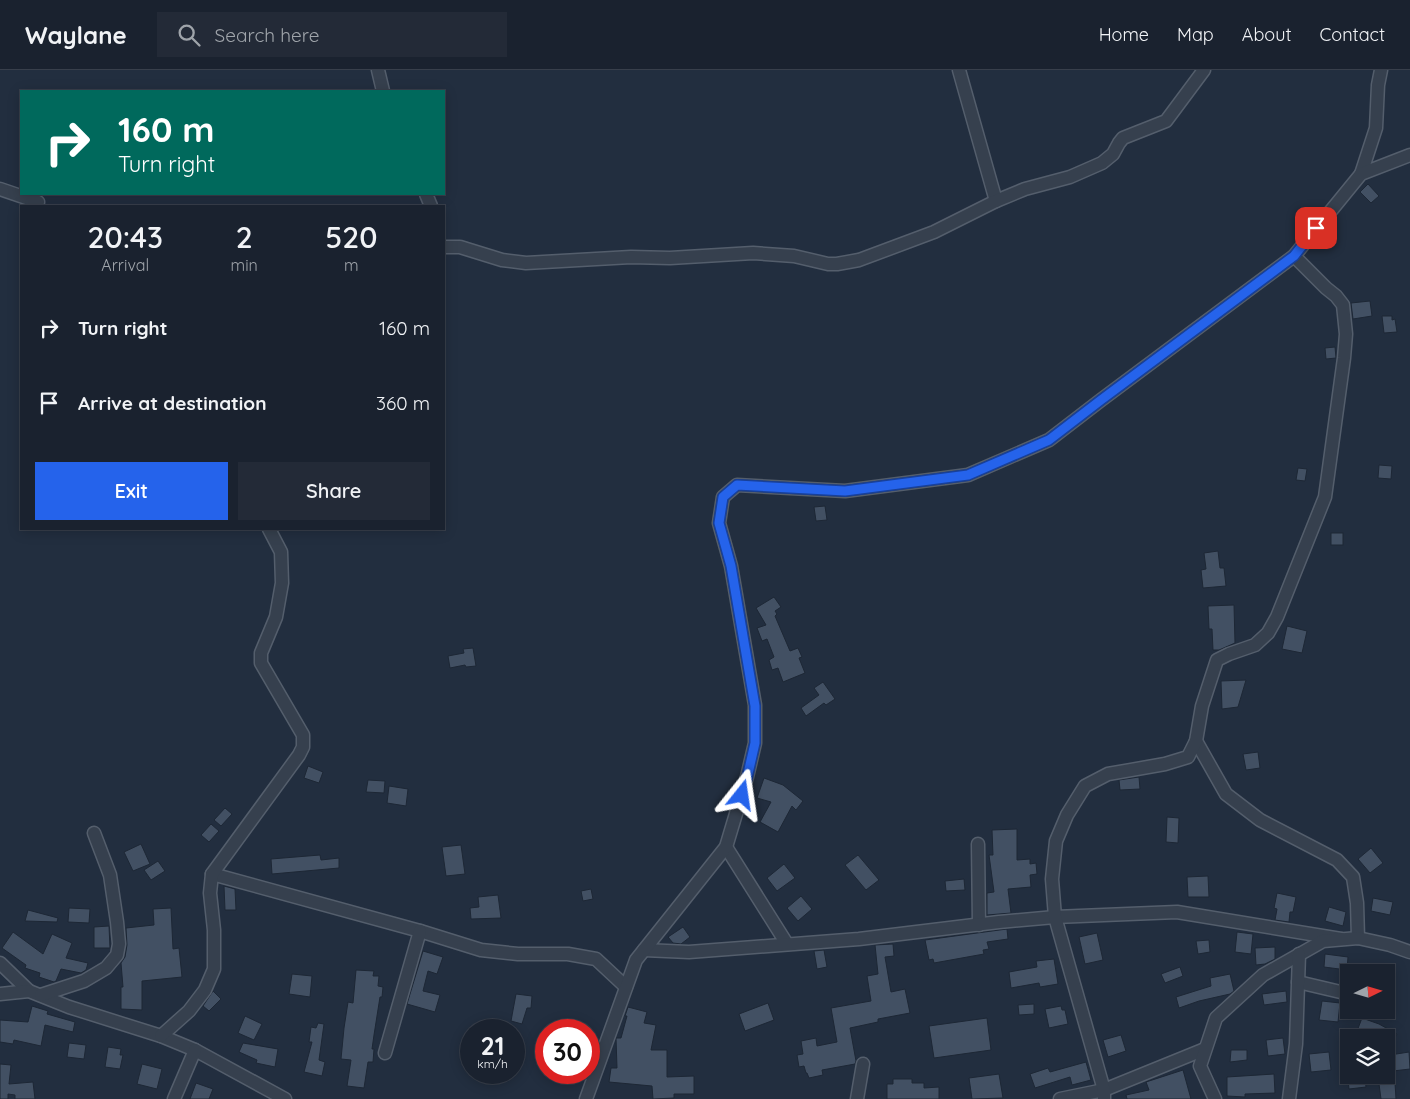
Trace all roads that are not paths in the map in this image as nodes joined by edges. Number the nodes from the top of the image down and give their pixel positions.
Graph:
1 (378, 70) edge
2 (959, 70) edge
3 (1204, 70) edge
4 (1381, 70) edge
5 (383, 90) edge
6 (1410, 155) edge
7 (1361, 174) junction
8 (0, 189) edge
9 (996, 201) junction
10 (38, 202) dead end
11 (445, 247) edge
12 (1294, 256) junction
13 (270, 530) edge
14 (1196, 740) junction
15 (94, 833) dead end
16 (978, 844) dead end
17 (726, 847) junction
18 (212, 874) junction
19 (1055, 917) junction
20 (979, 925) junction
21 (420, 931) junction
22 (1358, 938) junction
23 (1341, 940) junction
24 (787, 944) junction
25 (644, 950) junction
26 (1410, 952) edge
27 (1299, 954) junction
28 (0, 963) edge
29 (1298, 982) junction
30 (626, 987) junction
31 (1340, 992) edge
32 (35, 993) junction
33 (0, 994) edge
34 (161, 1036) junction
35 (1205, 1049) junction
36 (195, 1050) junction
37 (385, 1053) dead end
38 (863, 1064) dead end
39 (1104, 1095) edge
40 (174, 1099) edge
41 (284, 1099) edge
42 (586, 1099) edge
43 (857, 1099) edge
44 (1060, 1099) edge
45 (1215, 1099) edge
46 (1289, 1099) edge

1 - 5 street
2 - 9 street
3 - 9 street
4 - 7 street
6 - 7 street
7 - 12 street
8 - 10 street
9 - 11 street
12 - 14 street
12 - 17 street
13 - 18 street
14 - 19 street
14 - 22 street
15 - 32 street
16 - 20 street
17 - 24 street
17 - 25 street
18 - 21 street
18 - 34 street
19 - 20 street
19 - 23 street
19 - 39 street
20 - 24 street
21 - 30 street
21 - 37 street
22 - 23 street
22 - 26 street
23 - 27 street
24 - 25 street
25 - 30 street
27 - 29 street
27 - 35 street
28 - 32 street
29 - 31 street
29 - 46 street
30 - 42 street
32 - 33 street
32 - 34 street
34 - 36 street
35 - 39 street
35 - 45 street
36 - 40 street
36 - 41 street
38 - 43 street
39 - 44 street

